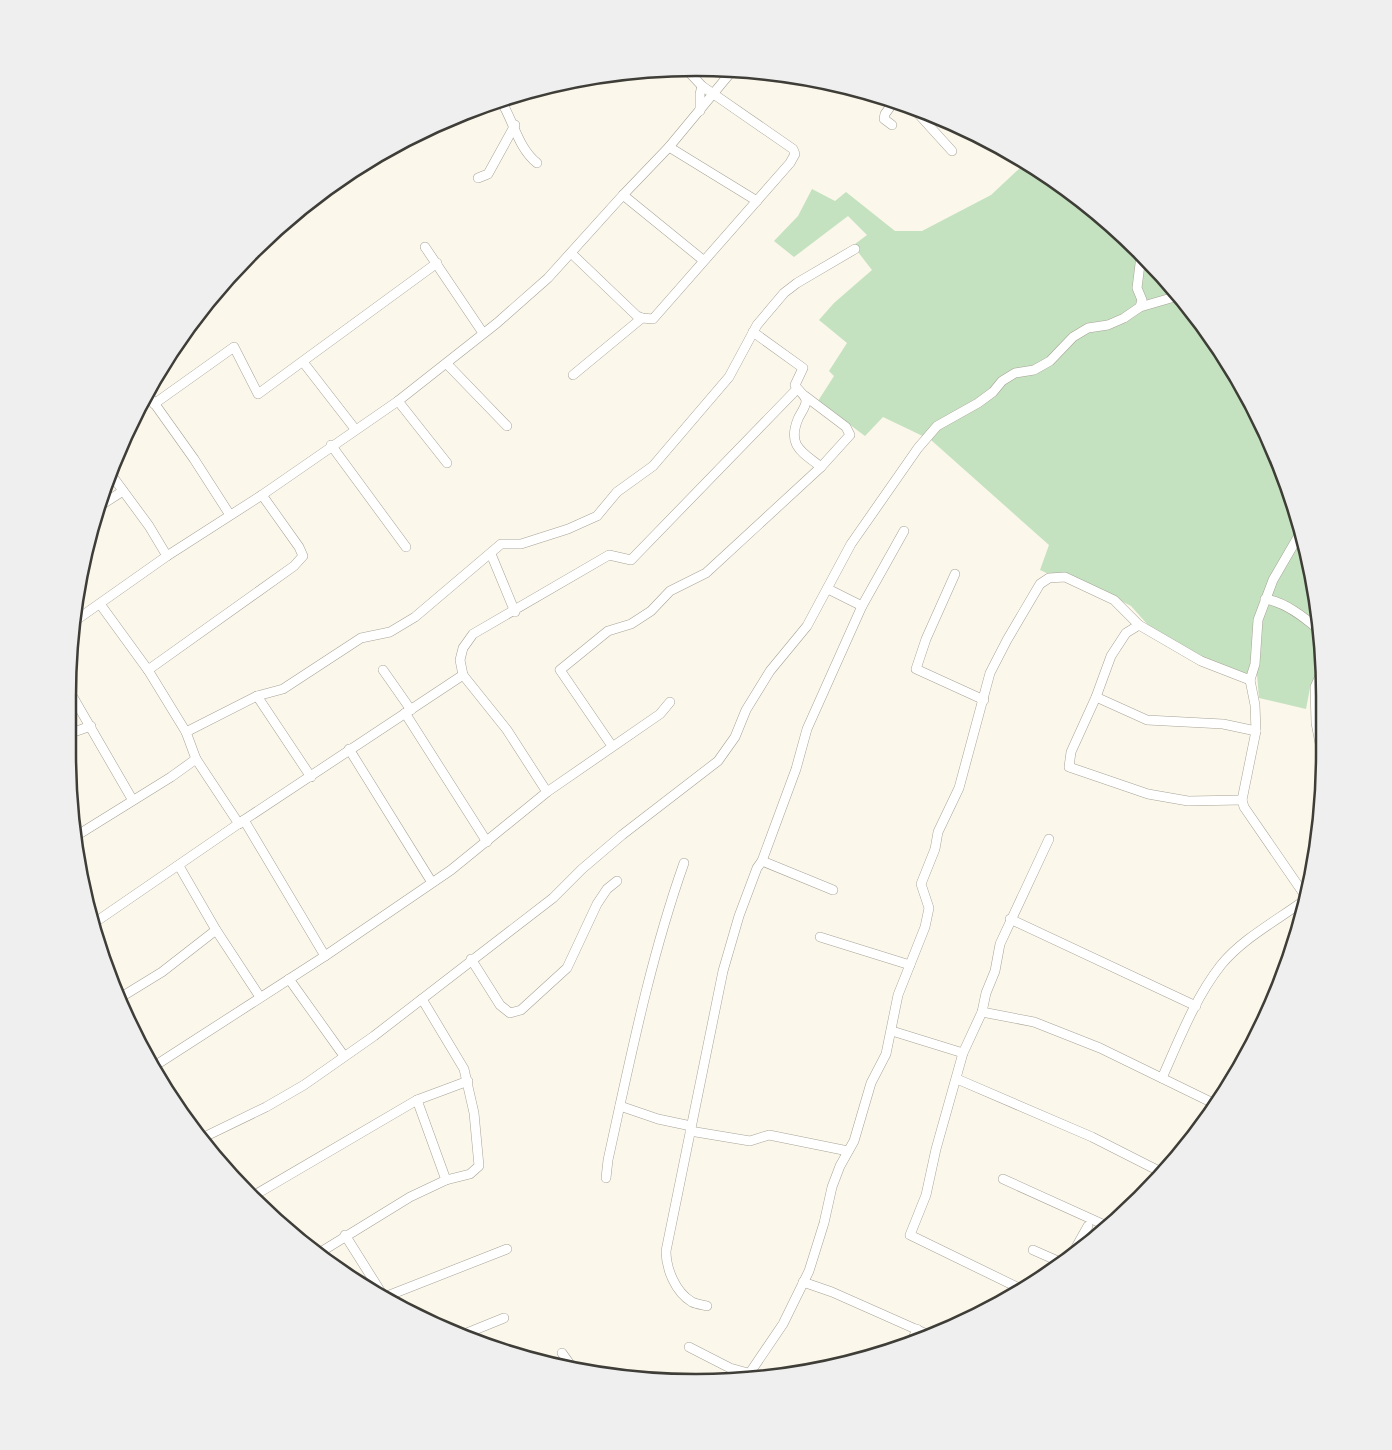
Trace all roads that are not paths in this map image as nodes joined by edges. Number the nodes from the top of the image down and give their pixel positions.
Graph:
1 (692, 76) edge
2 (726, 77) edge
3 (702, 86) junction
4 (713, 93) junction
5 (504, 107) edge
6 (889, 107) edge
7 (700, 111) junction
8 (923, 119) edge
9 (515, 125) junction
10 (892, 125) dead end
11 (669, 147) junction
12 (952, 151) dead end
13 (536, 163) dead end
14 (478, 178) dead end
15 (623, 195) junction
16 (757, 201) junction
17 (425, 247) dead end
18 (855, 249) dead end
19 (571, 253) junction
20 (704, 260) junction
21 (436, 263) junction
22 (1140, 264) edge
23 (1171, 298) edge
24 (1140, 307) junction
25 (642, 318) junction
26 (753, 332) junction
27 (483, 333) junction
28 (303, 362) junction
29 (448, 364) junction
30 (573, 375) dead end
31 (797, 390) junction
32 (805, 396) junction
33 (152, 400) edge
34 (398, 401) junction
35 (154, 404) junction
36 (507, 426) dead end
37 (355, 429) junction
38 (331, 445) junction
39 (447, 463) dead end
40 (821, 468) junction
41 (115, 480) edge
42 (123, 491) junction
43 (262, 495) junction
44 (108, 501) edge
45 (230, 515) junction
46 (904, 531) dead end
47 (1296, 541) edge
48 (406, 547) dead end
49 (491, 554) junction
50 (167, 556) junction
51 (955, 574) dead end
52 (828, 589) junction
53 (1265, 599) junction
54 (100, 604) junction
55 (862, 606) junction
56 (514, 612) junction
57 (82, 616) edge
58 (1311, 623) edge
59 (1139, 625) junction
60 (148, 670) junction
61 (383, 670) dead end
62 (463, 675) junction
63 (1250, 680) junction
64 (1316, 686) edge
65 (257, 696) junction
66 (1096, 697) junction
67 (984, 700) junction
68 (76, 702) edge
69 (670, 702) dead end
70 (408, 711) junction
71 (1316, 723) edge
72 (91, 726) junction
73 (76, 731) edge
74 (1256, 731) junction
75 (186, 732) junction
76 (612, 746) junction
77 (349, 749) junction
78 (196, 759) junction
79 (311, 777) junction
80 (547, 792) junction
81 (132, 799) junction
82 (1242, 800) junction
83 (241, 822) junction
84 (82, 832) edge
85 (1050, 839) dead end
86 (487, 842) junction
87 (762, 861) junction
88 (684, 862) dead end
89 (179, 866) junction
90 (431, 881) junction
91 (617, 882) dead end
92 (833, 890) dead end
93 (1301, 890) edge
94 (1297, 904) edge
95 (1010, 919) junction
96 (99, 920) edge
97 (216, 930) junction
98 (820, 937) dead end
99 (325, 956) junction
100 (471, 959) junction
101 (910, 965) junction
102 (289, 979) junction
103 (125, 995) edge
104 (260, 996) junction
105 (422, 999) junction
106 (1196, 1006) junction
107 (982, 1012) junction
108 (892, 1031) junction
109 (963, 1053) junction
110 (344, 1056) junction
111 (159, 1063) edge
112 (1162, 1078) junction
113 (957, 1079) junction
114 (468, 1081) junction
115 (417, 1100) junction
116 (1209, 1101) edge
117 (620, 1106) junction
118 (691, 1128) junction
119 (208, 1135) edge
120 (848, 1151) junction
121 (1156, 1169) edge
122 (606, 1178) dead end
123 (1003, 1179) dead end
124 (446, 1180) junction
125 (259, 1193) edge
126 (1101, 1223) edge
127 (1088, 1226) dead end
128 (345, 1235) junction
129 (1080, 1240) edge
130 (507, 1249) dead end
131 (324, 1250) edge
132 (1033, 1250) dead end
133 (1054, 1259) edge
134 (803, 1282) junction
135 (374, 1283) edge
136 (1014, 1286) edge
137 (392, 1294) edge
138 (707, 1306) dead end
139 (504, 1318) dead end
140 (918, 1329) junction
141 (471, 1331) edge
142 (922, 1331) edge
143 (916, 1333) edge
144 (690, 1347) dead end
145 (562, 1353) dead end
146 (567, 1360) edge
147 (750, 1371) edge
148 (737, 1372) edge

1 - 3 street
2 - 4 street
3 - 4 street
3 - 7 street
4 - 7 street
4 - 16 street
5 - 9 street
6 - 10 street
7 - 11 street
8 - 12 street
9 - 13 street
9 - 14 street
11 - 15 street
11 - 16 street
15 - 19 street
15 - 20 street
16 - 20 street
17 - 21 street
18 - 26 street
19 - 25 street
19 - 27 street
20 - 25 street
21 - 27 street
21 - 28 street
22 - 24 street
23 - 24 street
24 - 52 street
25 - 30 street
26 - 31 street
26 - 49 street
27 - 29 street
28 - 35 street
28 - 37 street
29 - 34 street
29 - 36 street
31 - 32 street
31 - 56 street
32 - 40 street
32 - 40 street
33 - 35 street
34 - 37 street
34 - 39 street
35 - 45 street
37 - 38 street
38 - 43 street
38 - 48 street
40 - 76 street
41 - 42 street
42 - 44 street
42 - 50 street
43 - 45 street
43 - 60 street
45 - 50 street
46 - 55 street
47 - 53 street
49 - 56 street
49 - 65 street
50 - 54 street
51 - 67 street
52 - 55 street
52 - 100 street
53 - 58 street
53 - 63 street
54 - 57 street
54 - 60 street
55 - 87 street
56 - 62 street
59 - 63 street
59 - 66 street
59 - 67 street
60 - 75 street
61 - 70 street
62 - 70 street
62 - 80 street
63 - 74 street
64 - 71 street
65 - 75 street
65 - 79 street
66 - 74 street
66 - 82 street
67 - 101 street
68 - 72 street
69 - 76 street
70 - 77 street
70 - 86 street
72 - 73 street
72 - 81 street
74 - 82 street
75 - 78 street
76 - 80 street
77 - 79 street
77 - 90 street
78 - 81 street
78 - 83 street
79 - 83 street
80 - 86 street
81 - 84 street
82 - 93 street
83 - 89 street
83 - 99 street
85 - 95 street
86 - 90 street
87 - 92 street
87 - 118 street
88 - 117 street
89 - 96 street
89 - 97 street
90 - 99 street
91 - 100 street
94 - 106 street
95 - 106 street
95 - 107 street
97 - 103 street
97 - 104 street
98 - 101 street
99 - 102 street
100 - 105 street
101 - 108 street
102 - 104 street
102 - 110 street
104 - 111 street
105 - 110 street
105 - 114 street
106 - 112 street
107 - 109 street
107 - 112 street
108 - 109 street
108 - 120 street
109 - 113 street
110 - 119 street
112 - 116 street
113 - 121 street
113 - 136 street
114 - 115 street
114 - 124 street
115 - 124 street
115 - 125 street
117 - 118 street
117 - 122 street
118 - 120 street
118 - 138 street
120 - 134 street
123 - 126 street
124 - 128 street
127 - 129 street
128 - 131 street
128 - 135 street
130 - 137 street
132 - 133 street
134 - 140 street
134 - 147 street
139 - 141 street
140 - 142 street
140 - 143 street
144 - 148 street
145 - 146 street

